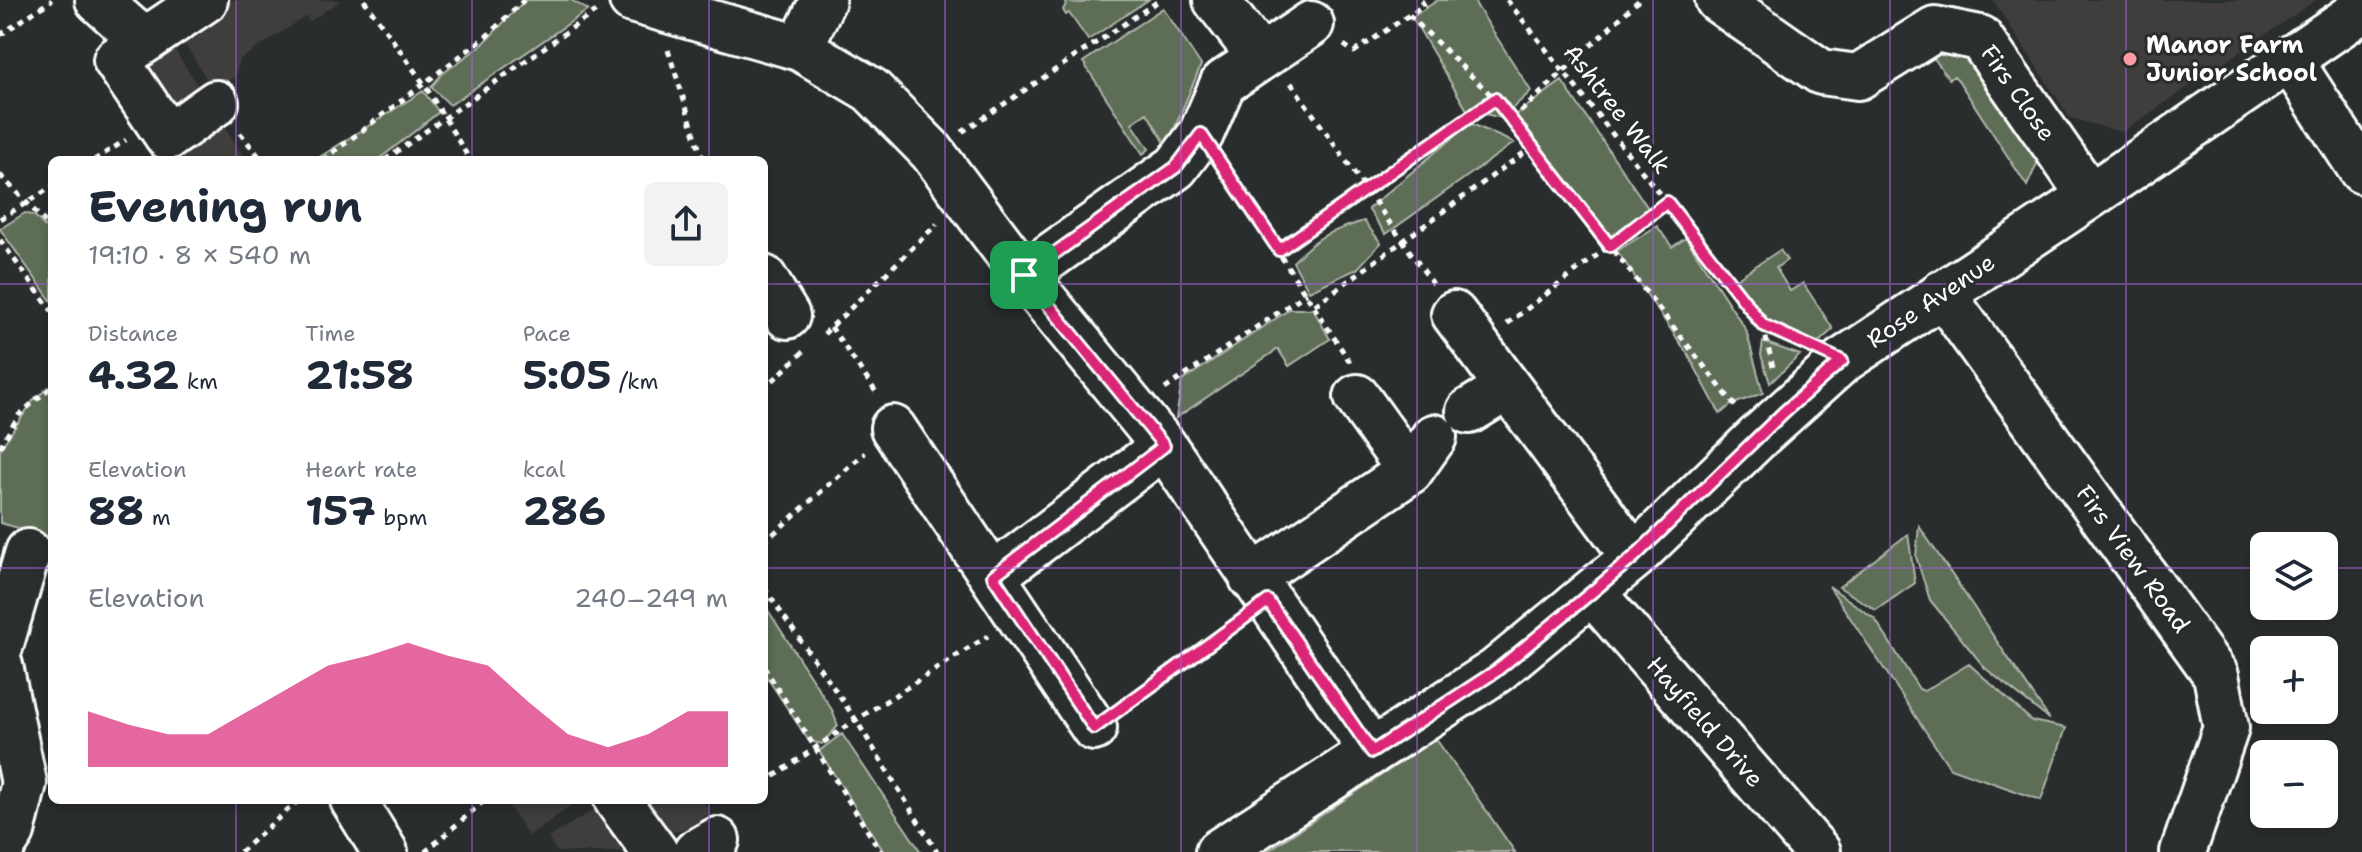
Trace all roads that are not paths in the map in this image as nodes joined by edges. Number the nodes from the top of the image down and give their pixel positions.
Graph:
1 (98, 0) edge
2 (205, 0) edge
3 (823, 0) edge
4 (1216, 0) edge
5 (1718, 0) edge
6 (629, 6) edge
7 (2362, 10) edge
8 (1311, 24) road end
9 (800, 48) junction
10 (130, 50) junction
11 (1264, 54) junction
12 (2290, 60) junction
13 (216, 103) dead end
14 (2362, 171) edge
15 (2090, 196) junction
16 (1024, 275) junction
17 (768, 283) edge
18 (1942, 293) junction
19 (1466, 330) road end
20 (805, 333) road end
21 (1507, 388) junction
22 (1357, 397) road end
23 (1469, 411) dead end
24 (893, 428) road end
25 (1164, 446) junction
26 (27, 553) edge
27 (1634, 557) junction
28 (993, 576) junction
29 (1260, 589) junction
30 (1592, 592) junction
31 (0, 647) edge
32 (0, 665) edge
33 (1094, 728) road end
34 (1372, 752) junction
35 (355, 804) edge
36 (620, 804) edge
37 (0, 850) edge
38 (385, 852) edge
39 (655, 852) edge
40 (1218, 852) edge
41 (1818, 852) edge
42 (2183, 852) edge

1 - 10 street
2 - 10 street
3 - 9 street
4 - 11 street
5 - 15 street, Firs Close
6 - 9 street
7 - 12 street, Rose Avenue
8 - 11 street
9 - 16 street
10 - 13 street
11 - 16 street
12 - 14 street
12 - 15 street, Rose Avenue
15 - 18 street, Rose Avenue
16 - 25 street
17 - 20 street
18 - 27 street, Rose Avenue
18 - 42 street, Firs View Road
19 - 21 street
21 - 23 street
21 - 27 street
22 - 29 street
24 - 28 street
25 - 28 street
25 - 29 street
26 - 31 street
27 - 30 street, Rose Avenue
28 - 33 street
29 - 34 street
30 - 34 street, Rose Avenue
30 - 41 street, Hayfield Drive
32 - 37 street
34 - 40 street, Rose Avenue
35 - 38 street
36 - 39 street

